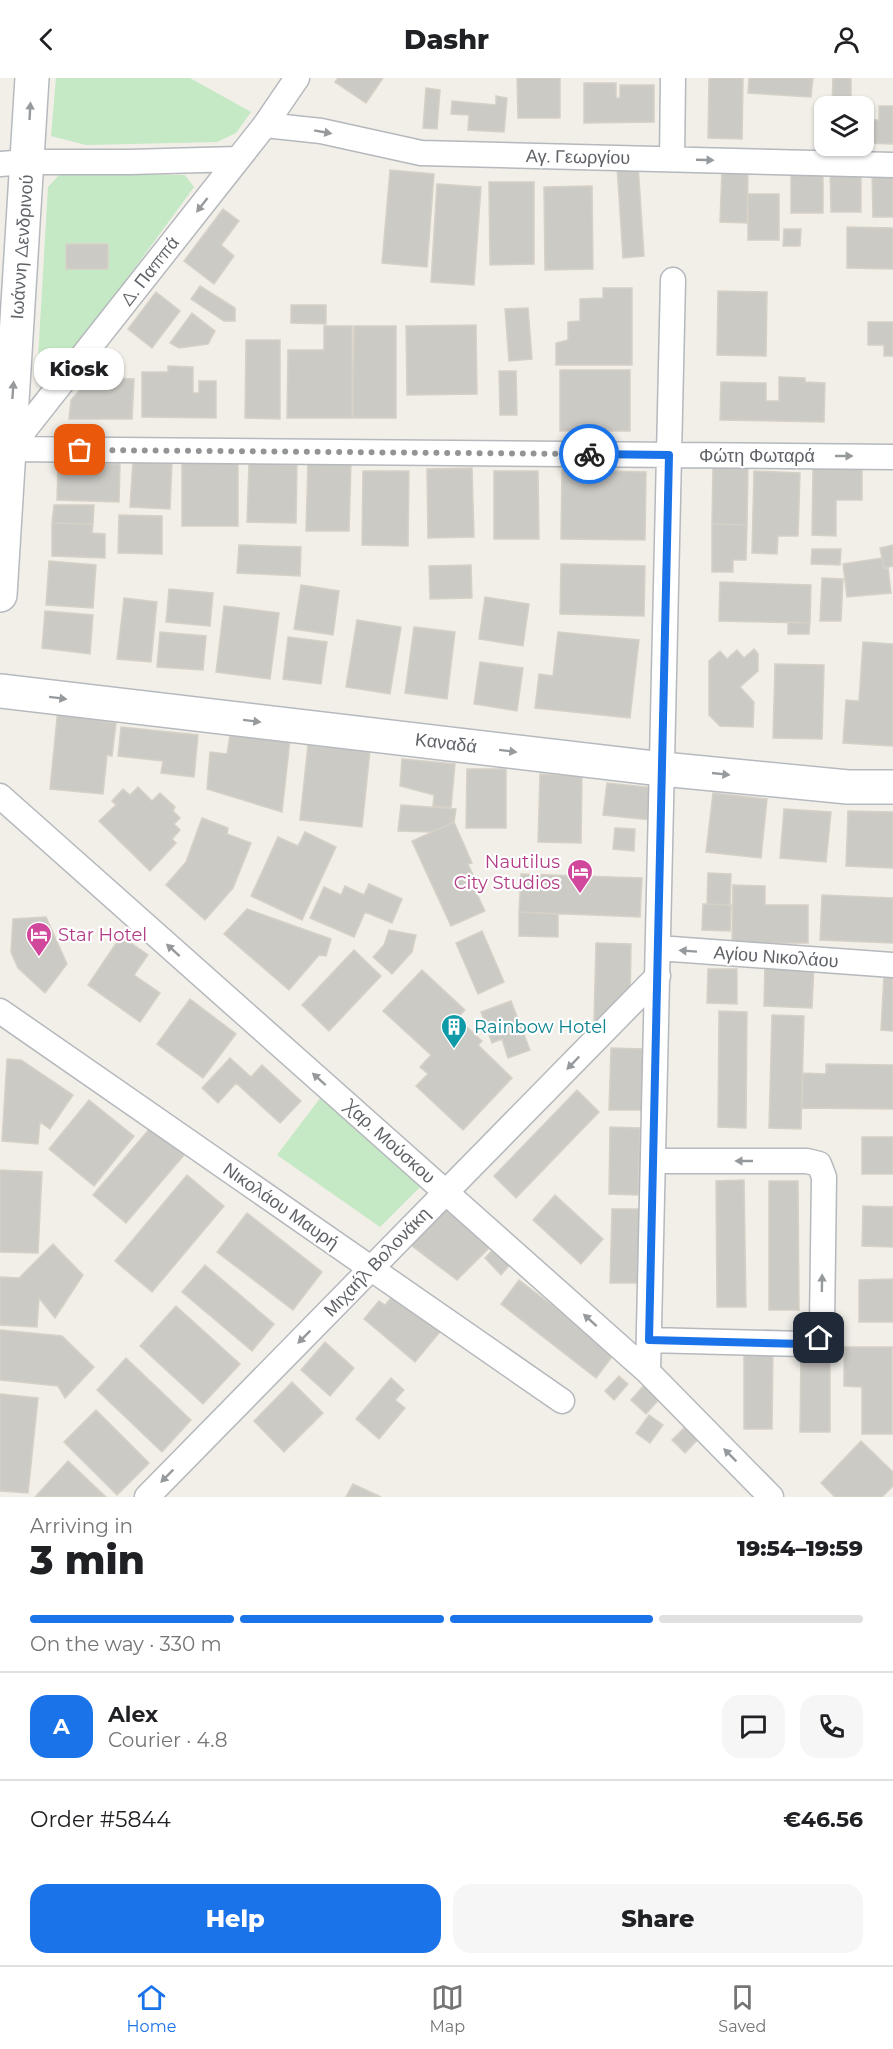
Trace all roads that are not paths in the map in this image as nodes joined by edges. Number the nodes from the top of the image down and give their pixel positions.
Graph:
1 (32, 78) edge
2 (297, 78) edge
3 (673, 78) edge
4 (265, 125) junction
5 (238, 159) junction
6 (672, 159) junction
7 (14, 163) edge
8 (893, 165) edge
9 (673, 280) dead end
10 (4, 455) edge
11 (669, 455) junction
12 (893, 457) edge
13 (0, 595) edge
14 (0, 691) edge
15 (662, 769) junction
16 (893, 788) edge
17 (0, 796) edge
18 (658, 948) junction
19 (893, 965) edge
20 (658, 976) junction
21 (0, 1011) edge
22 (654, 1161) junction
23 (446, 1192) junction
24 (372, 1269) junction
25 (649, 1340) junction
26 (648, 1372) junction
27 (562, 1401) dead end
28 (147, 1497) edge
29 (771, 1497) edge

7 -> 1 street, Ιωάννη Δενδρινού
2 - 4 street, Δ. Παππά
3 - 6 street
4 - 5 street, Δ. Παππά
4 -> 6 street, Αγ. Γεωργίου
5 - 7 street
5 -> 10 street, Δ. Παππά
6 -> 8 street, Αγ. Γεωργίου
10 -> 7 street, Ιωάννη Δενδρινού
9 - 11 street
10 - 11 street, Φώτη Φωταρά
10 - 13 street, Ιωάννη Δενδρινού
11 -> 12 street, Φώτη Φωταρά
11 - 15 street
14 -> 15 street, Καναδά
15 -> 16 street, Καναδά
15 - 18 street
23 -> 17 street, Χαρ. Μούσκου
19 -> 18 street, Αγίου Νικολάου
18 - 20 street
20 - 22 street
20 -> 23 street, Μιχαήλ Βολονάκη
21 - 24 street, Νικολάου Μαυρή
22 - 25 street
25 -> 22 street
23 - 24 street, Μιχαήλ Βολονάκη
26 -> 23 street, Χαρ. Μούσκου
24 - 27 street, Νικολάου Μαυρή
24 -> 28 street, Μιχαήλ Βολονάκη
25 - 26 street
29 -> 26 street, Χαρ. Μούσκου

